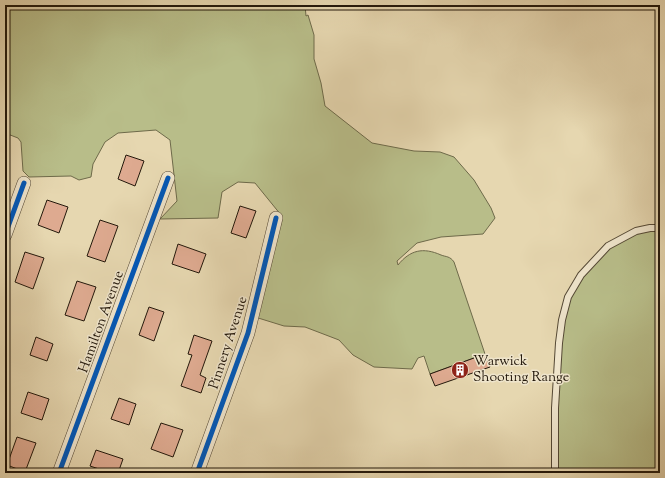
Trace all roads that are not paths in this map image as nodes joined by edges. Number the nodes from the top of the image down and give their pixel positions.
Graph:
1 (168, 178) dead end
2 (24, 183) dead end
3 (276, 218) dead end
4 (660, 228) edge
5 (5, 235) edge
6 (59, 473) edge
7 (196, 473) edge
8 (555, 473) edge

1 - 6 street, Hamilton Avenue
2 - 5 street
3 - 7 street, Pinnery Avenue
4 - 8 lane

